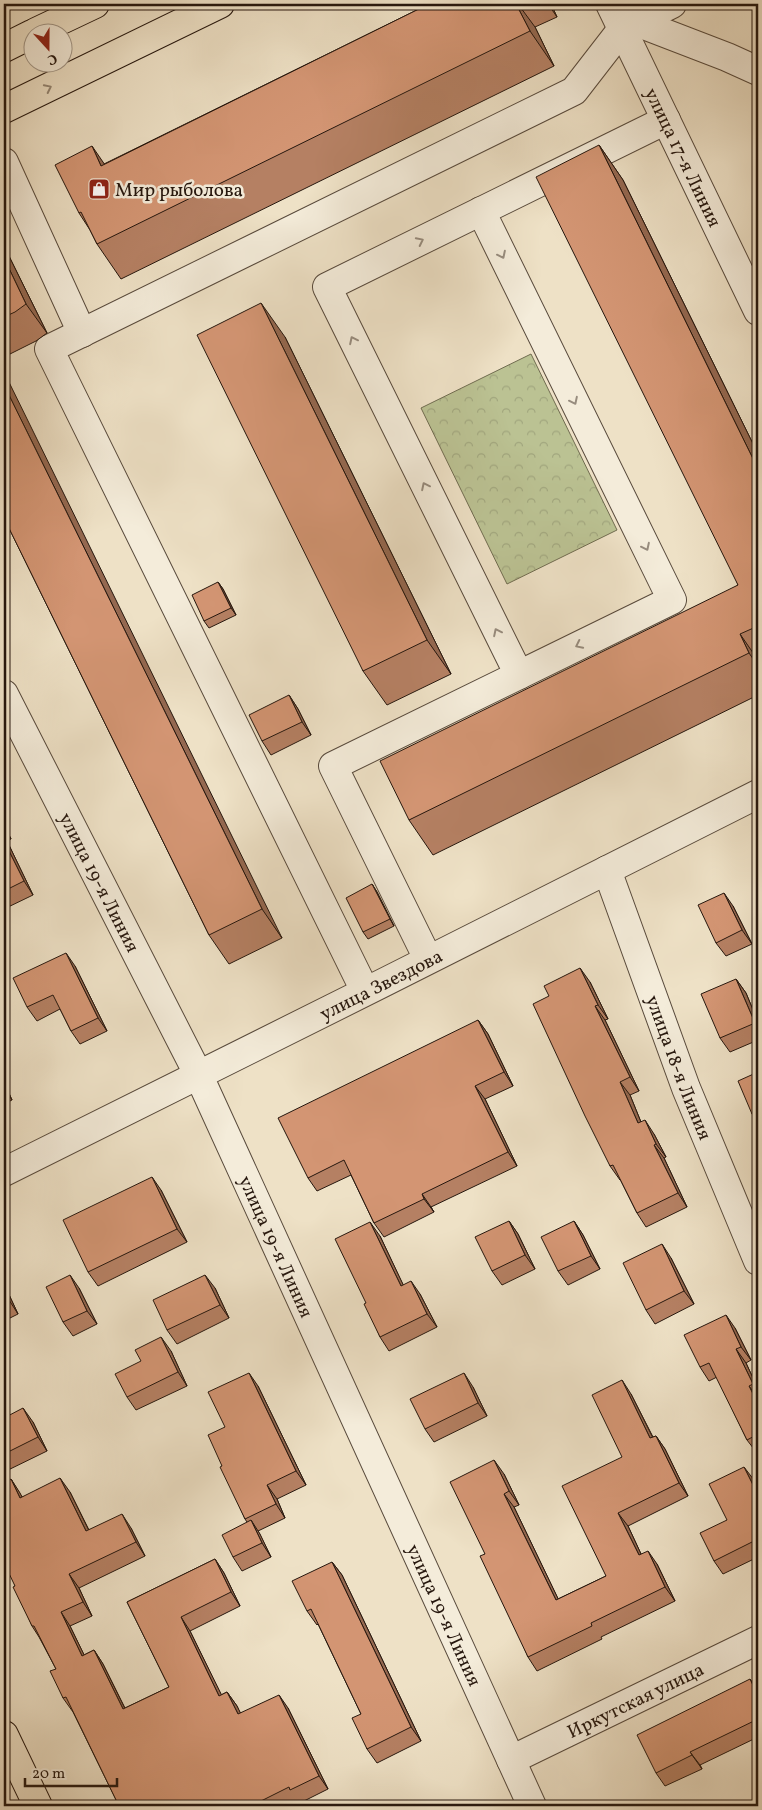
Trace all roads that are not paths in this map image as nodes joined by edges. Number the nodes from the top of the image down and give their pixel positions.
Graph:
1 (95, 4) edge
2 (220, 4) edge
3 (610, 4) edge
4 (672, 4) edge
5 (57, 22) edge
6 (629, 25) junction
7 (22, 39) edge
8 (4, 48) edge
9 (758, 71) edge
10 (4, 109) edge
11 (666, 120) junction
12 (4, 162) edge
13 (481, 211) junction
14 (758, 311) edge
15 (82, 333) junction
16 (519, 675) junction
17 (4, 694) edge
18 (758, 794) edge
19 (607, 870) junction
20 (428, 959) junction
21 (365, 991) junction
22 (199, 1076) junction
23 (4, 1172) edge
24 (758, 1261) edge
25 (758, 1640) edge
26 (4, 1735) edge
27 (511, 1760) junction
28 (38, 1806) edge
29 (532, 1806) edge

1 - 5 main road
10 -> 2 main road
3 - 6 street, улица 17-я Линия
4 - 6 street
6 - 9 street
6 - 11 street, улица 17-я Линия
6 - 15 street
7 - 8 main road
11 - 13 street
11 - 14 street, улица 17-я Линия
12 - 15 street
13 -> 16 street
16 -> 13 street
15 - 21 street
16 - 20 street
17 - 22 street, улица 19-я Линия
18 - 19 street, улица Звездова
19 - 20 street, улица Звездова
19 - 24 street, улица 18-я Линия
20 - 21 street, улица Звездова
21 - 22 street, улица Звездова
22 - 23 street, улица Звездова
22 - 27 street, улица 19-я Линия
25 - 27 street, Иркутская улица
26 - 28 main road
27 - 29 street, улица 19-я Линия

